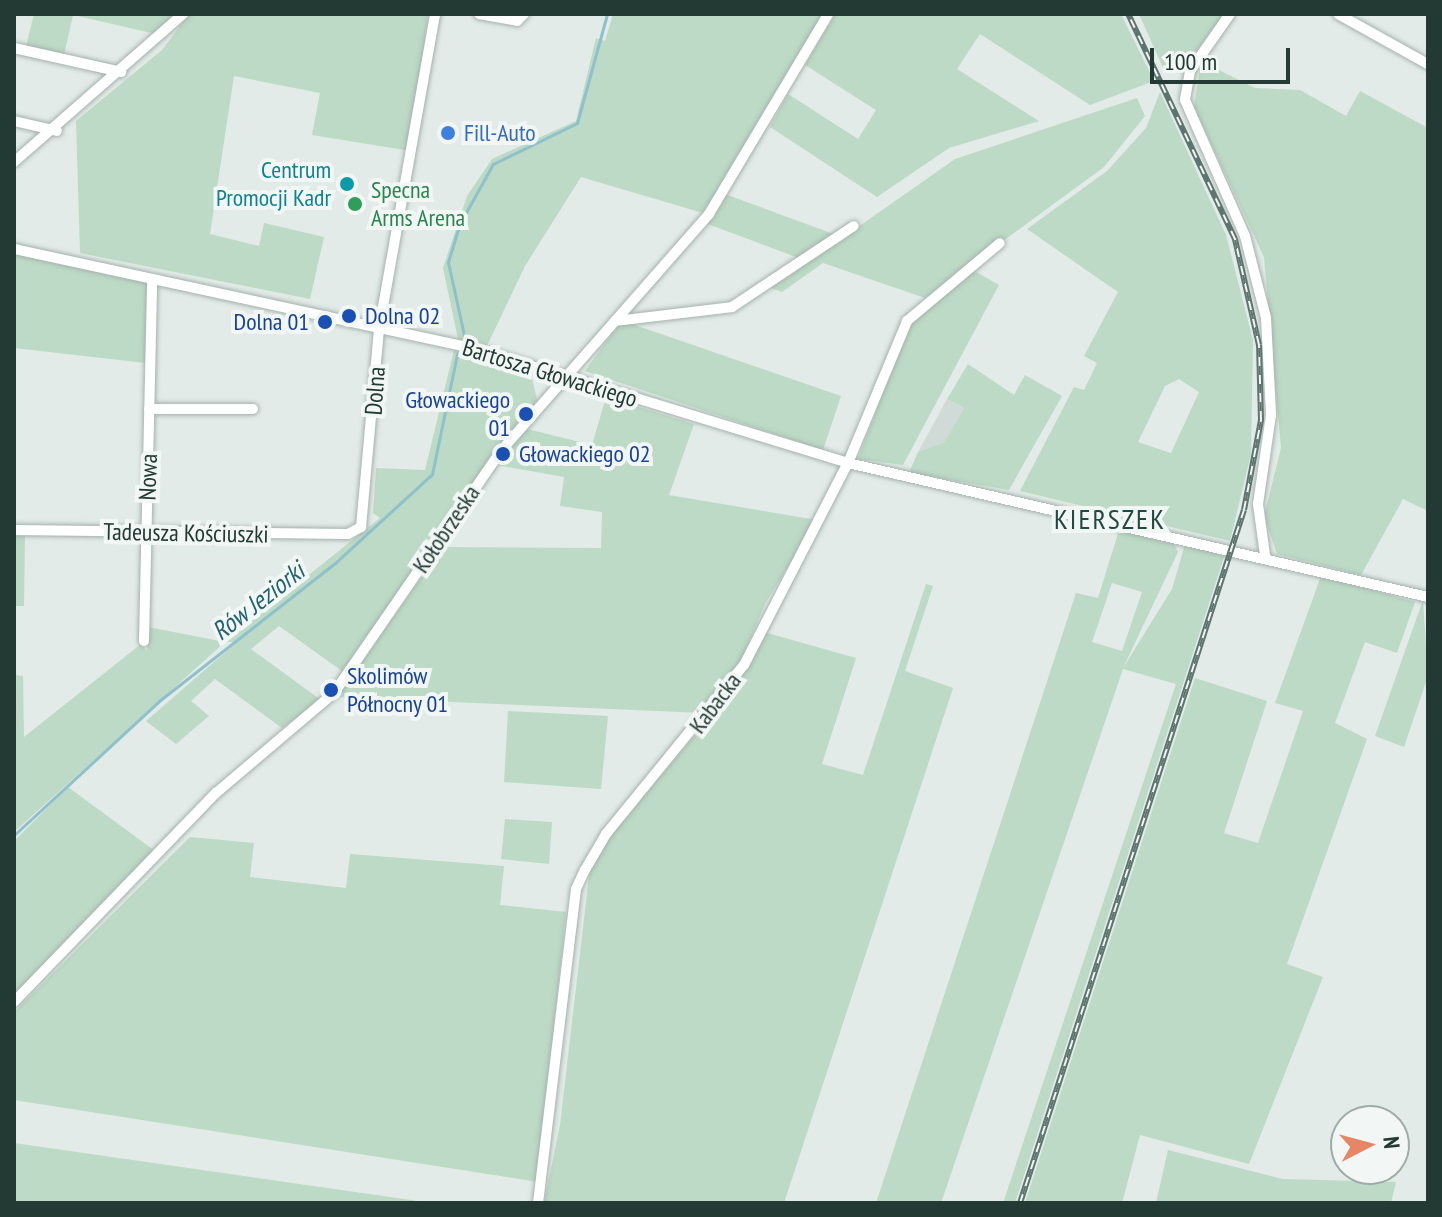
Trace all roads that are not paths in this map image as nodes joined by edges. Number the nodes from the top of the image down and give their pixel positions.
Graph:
1 (183, 14) edge
2 (435, 14) edge
3 (479, 14) edge
4 (524, 14) edge
5 (828, 14) edge
6 (1230, 14) edge
7 (1338, 14) edge
8 (14, 48) edge
9 (1428, 64) edge
10 (121, 72) junction
11 (14, 121) edge
12 (57, 131) junction
13 (14, 162) edge
14 (854, 226) dead end
15 (1000, 243) dead end
16 (14, 249) edge
17 (152, 279) junction
18 (615, 321) junction
19 (379, 329) junction
20 (567, 377) junction
21 (149, 409) junction
22 (253, 409) dead end
23 (848, 463) junction
24 (14, 530) edge
25 (357, 530) joint
26 (146, 532) junction
27 (1265, 555) junction
28 (1428, 597) edge
29 (144, 641) dead end
30 (14, 1002) edge
31 (538, 1203) edge

1 - 10 street
2 - 19 street, Dolna
3 - 4 street
5 - 18 street, Kołobrzeska
6 - 27 street
7 - 9 street
8 - 10 street
10 - 12 street
11 - 12 street
12 - 13 street
14 - 18 street
15 - 23 street, Kabacka
16 - 17 street, Bartosza Głowackiego
17 - 19 street, Bartosza Głowackiego
17 - 21 street, Nowa
18 - 20 street, Kołobrzeska
19 - 20 street, Bartosza Głowackiego
19 - 25 street, Dolna
20 - 23 street, Bartosza Głowackiego
20 - 30 street, Kołobrzeska
21 - 22 street
21 - 26 street, Nowa
23 - 27 street, Bartosza Głowackiego
23 - 31 street, Kabacka
24 - 26 street, Tadeusza Kościuszki
25 - 26 street, Tadeusza Kościuszki
26 - 29 street, Nowa
27 - 28 street, Bartosza Głowackiego

